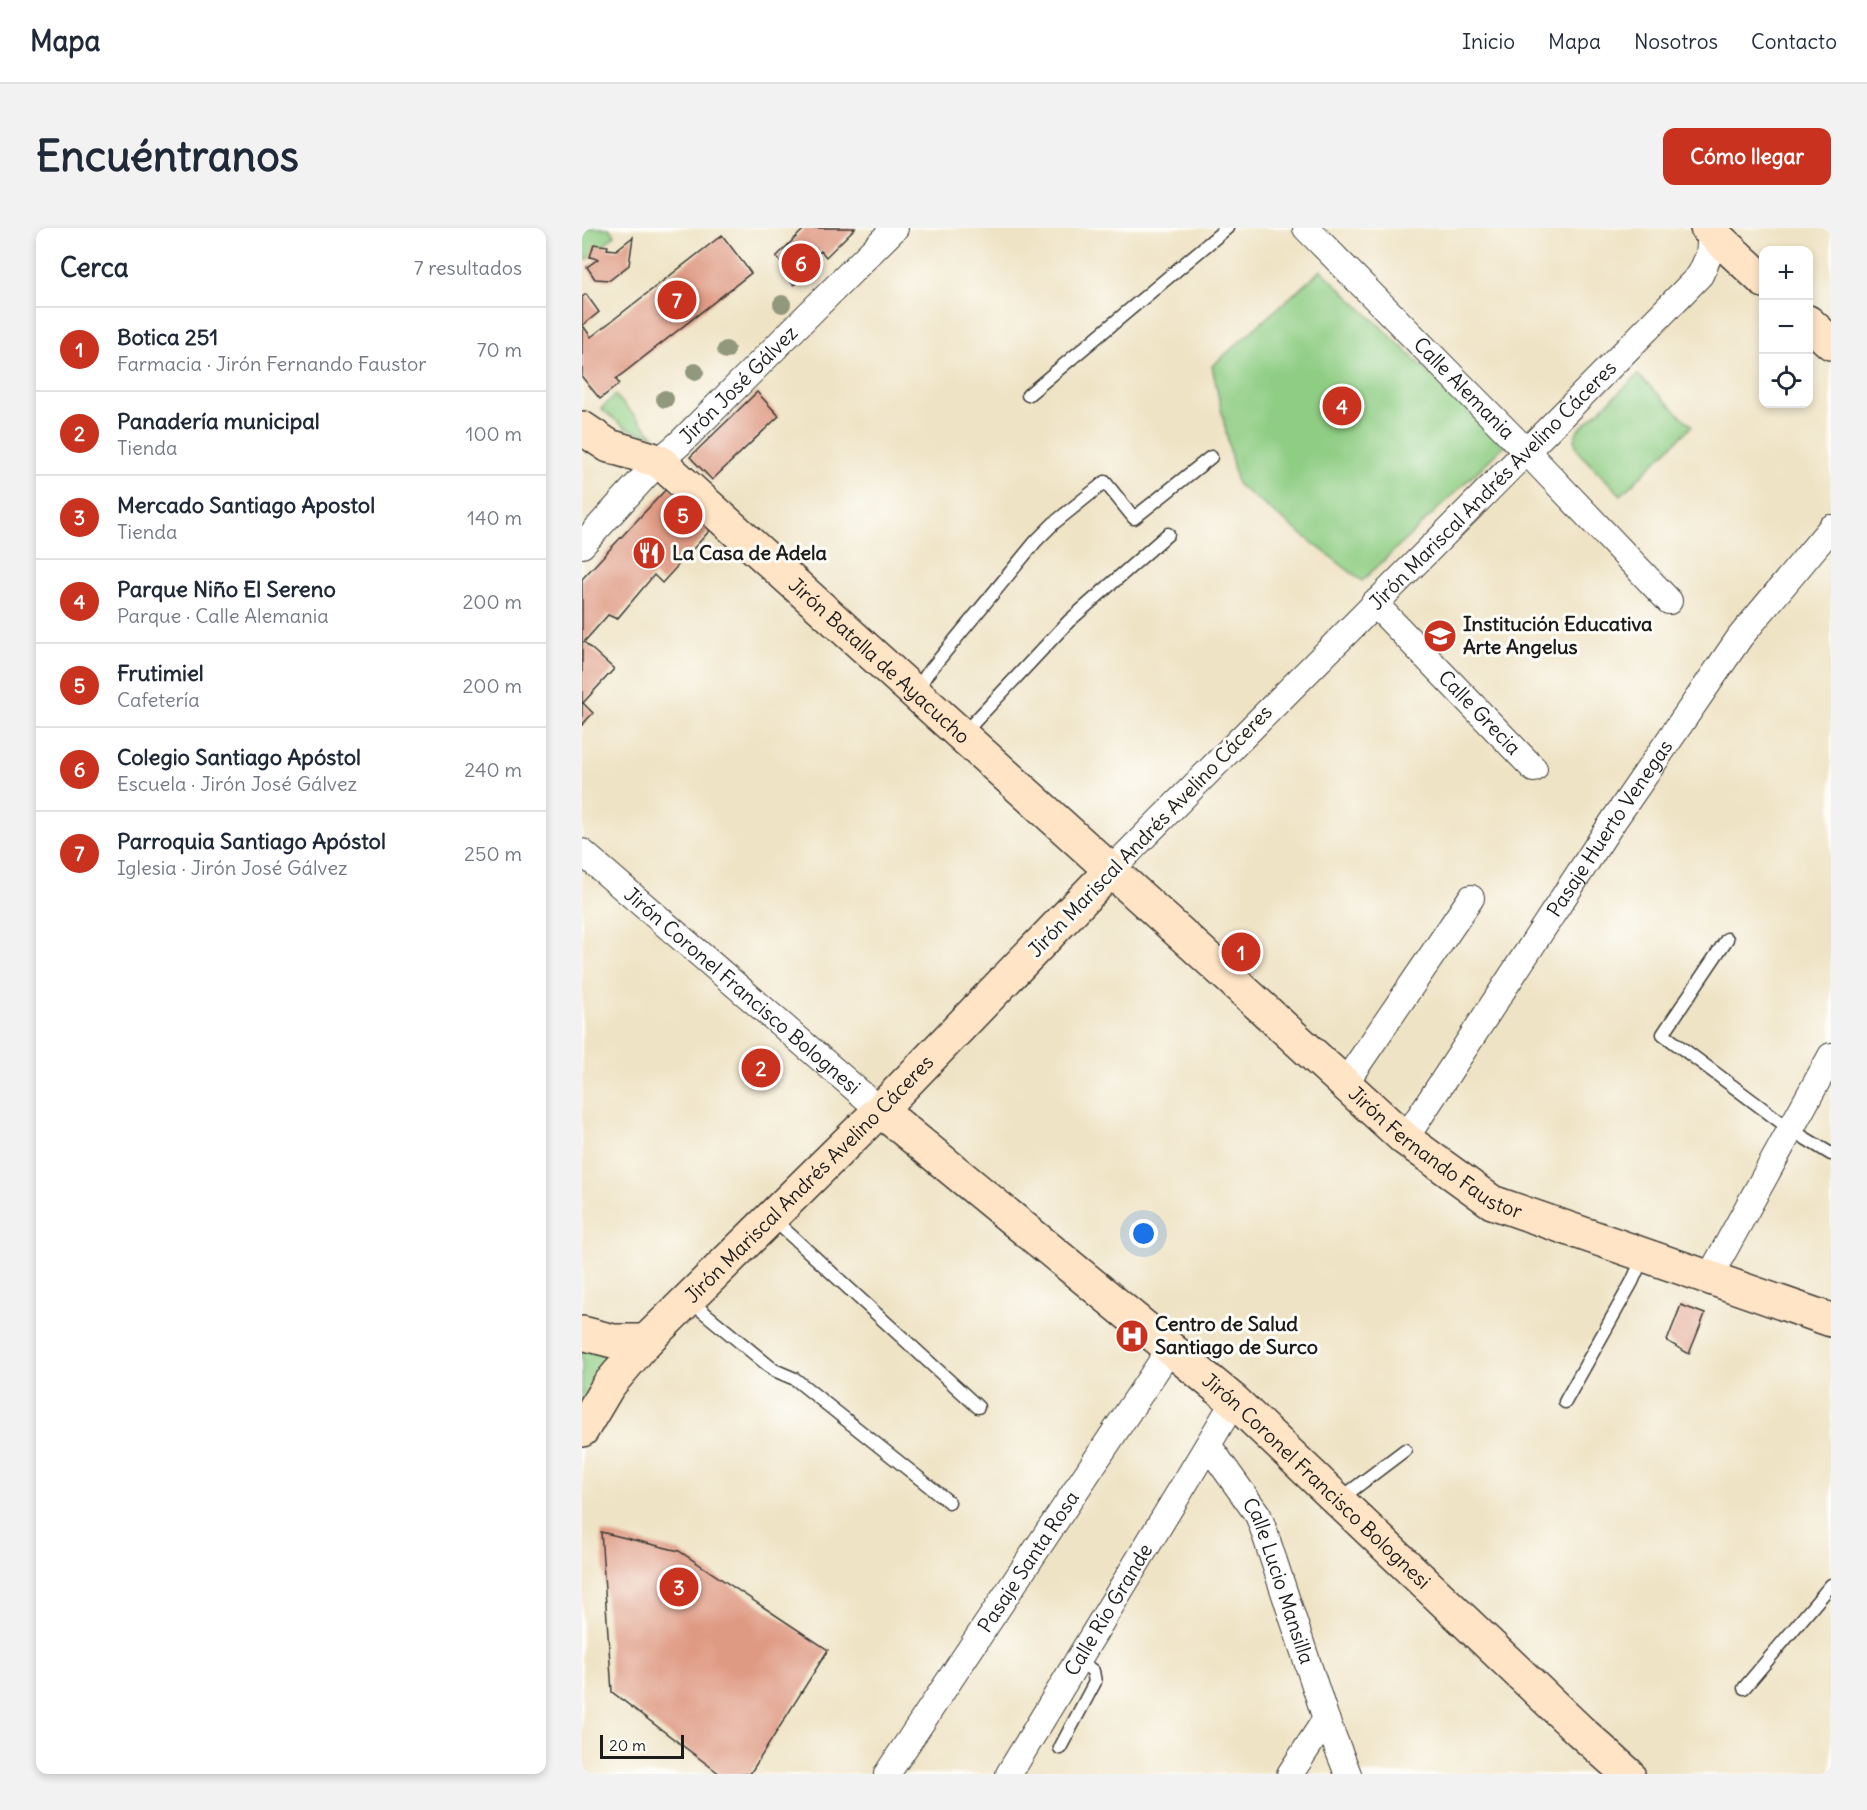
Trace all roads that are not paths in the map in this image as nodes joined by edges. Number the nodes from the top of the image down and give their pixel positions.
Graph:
1 (895, 228) edge
2 (1227, 228) edge
3 (1306, 228) edge
4 (1709, 230) edge
5 (1759, 276) edge
6 (1813, 326) edge
7 (1831, 343) edge
8 (1028, 395) dead end
9 (582, 428) edge
10 (1527, 452) junction
11 (1211, 457) dead end
12 (659, 461) junction
13 (1831, 528) edge
14 (1168, 534) dead end
15 (582, 545) edge
16 (1669, 601) dead end
17 (1374, 603) junction
18 (915, 693) junction
19 (961, 735) junction
20 (1534, 769) dead end
21 (582, 852) edge
22 (1111, 870) junction
23 (1471, 898) dead end
24 (1727, 939) dead end
25 (1831, 1056) edge
26 (1345, 1083) junction
27 (880, 1110) junction
28 (1791, 1129) junction
29 (1405, 1139) junction
30 (1831, 1154) edge
31 (771, 1217) junction
32 (1644, 1254) junction
33 (1710, 1276) junction
34 (688, 1299) junction
35 (1831, 1320) edge
36 (582, 1333) edge
37 (646, 1341) junction
38 (1170, 1349) junction
39 (1234, 1401) junction
40 (1565, 1402) dead end
41 (978, 1407) dead end
42 (582, 1430) edge
43 (1208, 1445) junction
44 (1405, 1450) dead end
45 (1339, 1501) junction
46 (949, 1502) dead end
47 (1831, 1585) edge
48 (1078, 1660) junction
49 (1744, 1688) dead end
50 (1326, 1719) junction
51 (1060, 1748) dead end
52 (887, 1774) edge
53 (1009, 1774) edge
54 (1290, 1774) edge
55 (1348, 1774) edge
56 (1628, 1774) edge

1 - 12 street, Jirón José Gálvez
2 - 8 lane
3 - 10 street, Calle Alemania
4 - 5 street
4 - 10 street, Jirón Mariscal Andrés Avelino Cáceres
6 - 7 street
9 - 12 street, Jirón Batalla de Ayacucho
10 - 16 street, Calle Alemania
10 - 17 street, Jirón Mariscal Andrés Avelino Cáceres
11 - 18 lane
12 - 15 street, Jirón José Gálvez
12 - 18 street, Jirón Batalla de Ayacucho
13 - 29 street, Pasaje Huerto Venegas
14 - 19 lane
17 - 20 street, Calle Grecia
17 - 22 street, Jirón Mariscal Andrés Avelino Cáceres
18 - 19 street, Jirón Batalla de Ayacucho
19 - 22 street, Jirón Batalla de Ayacucho
21 - 27 street, Jirón Coronel Francisco Bolognesi
22 - 26 street, Jirón Fernando Faustor
22 - 27 street, Jirón Mariscal Andrés Avelino Cáceres
23 - 26 street
24 - 28 lane
25 - 28 street
26 - 29 street, Jirón Fernando Faustor
27 - 31 street, Jirón Mariscal Andrés Avelino Cáceres
27 - 38 street, Jirón Coronel Francisco Bolognesi
28 - 30 lane
28 - 33 street
29 - 32 street, Jirón Fernando Faustor
31 - 34 street, Jirón Mariscal Andrés Avelino Cáceres
31 - 41 lane
32 - 33 street, Jirón Fernando Faustor
32 - 40 lane
33 - 35 street, Jirón Fernando Faustor
34 - 37 street, Jirón Mariscal Andrés Avelino Cáceres
34 - 46 lane
36 - 37 street
37 - 42 street, Jirón Mariscal Andrés Avelino Cáceres
38 - 39 street, Jirón Coronel Francisco Bolognesi
38 - 52 street, Pasaje Santa Rosa
39 - 43 street
39 - 45 street, Jirón Coronel Francisco Bolognesi
43 - 48 street, Calle Río Grande
43 - 50 street, Calle Lucio Mansilla
44 - 45 lane
45 - 56 street, Jirón Coronel Francisco Bolognesi
47 - 49 lane
48 - 51 lane
48 - 53 street, Calle Río Grande
50 - 54 street
50 - 55 street, Calle Lucio Mansilla

